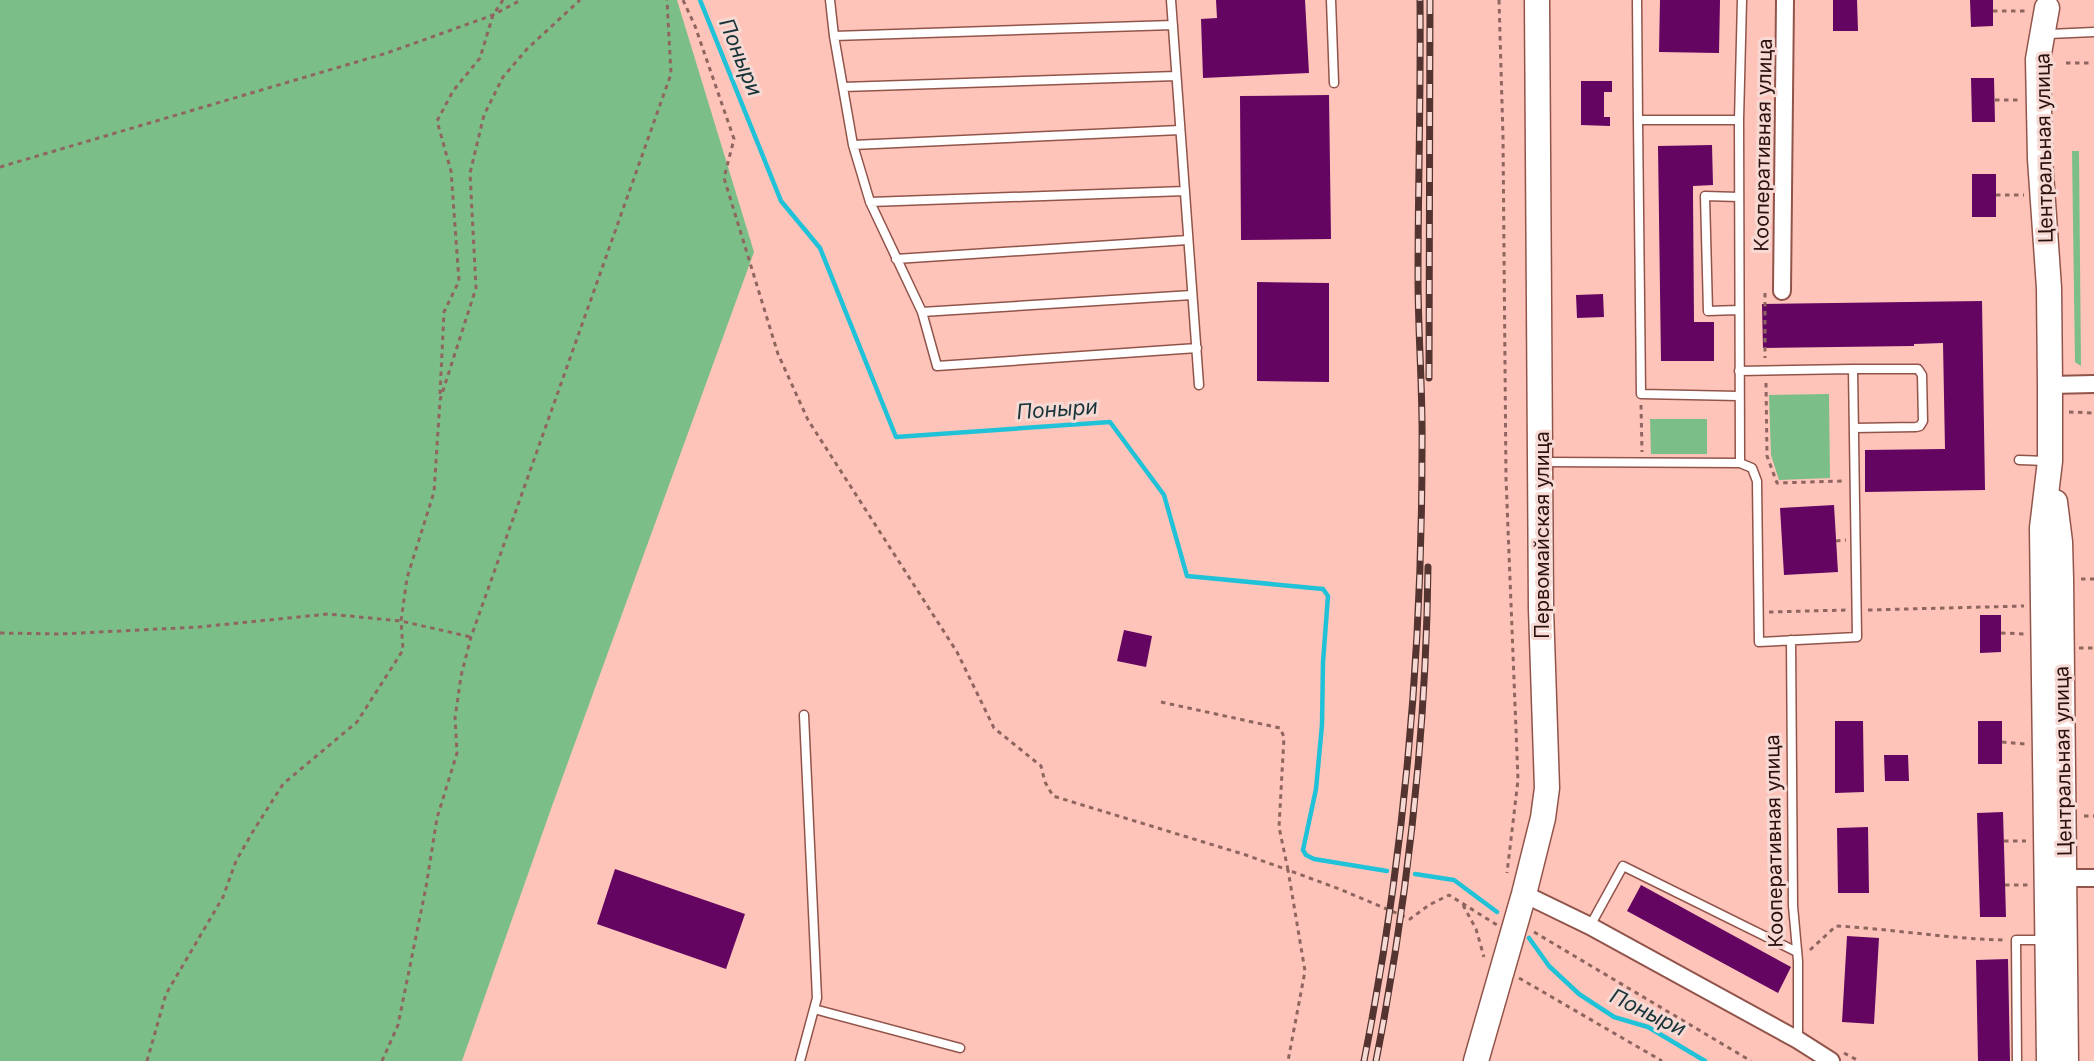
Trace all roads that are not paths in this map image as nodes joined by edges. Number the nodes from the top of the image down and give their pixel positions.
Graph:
1 (830, 0) edge
2 (1171, 0) edge
3 (1331, 0) edge
4 (1537, 0) edge
5 (1637, 0) edge
6 (1742, 0) edge
7 (1785, 0) edge
8 (2041, 6) edge
9 (1173, 25) junction
10 (2094, 32) edge
11 (2049, 34) junction
12 (834, 36) junction
13 (1176, 76) junction
14 (1334, 83) dead end
15 (843, 87) junction
16 (1638, 120) junction
17 (1739, 120) junction
18 (1180, 130) junction
19 (853, 145) junction
20 (1185, 191) junction
21 (1739, 197) junction
22 (870, 202) junction
23 (1188, 240) junction
24 (896, 259) junction
25 (2049, 288) junction
26 (1782, 291) dead end
27 (1192, 294) junction
28 (1738, 310) junction
29 (922, 312) junction
30 (1197, 348) junction
31 (1853, 369) junction
32 (1739, 371) junction
33 (2094, 384) edge
34 (1199, 385) dead end
35 (2050, 385) junction
36 (1739, 396) junction
37 (1854, 428) junction
38 (2019, 460) dead end
39 (2050, 461) junction
40 (1541, 462) junction
41 (1740, 463) junction
42 (1791, 640) junction
43 (804, 715) dead end
44 (2064, 878) junction
45 (2094, 878) edge
46 (1515, 887) junction
47 (1590, 926) junction
48 (2048, 939) junction
49 (1798, 956) junction
50 (814, 1009) junction
51 (1798, 1040) junction
52 (960, 1048) dead end
53 (800, 1061) edge
54 (1476, 1061) edge
55 (1831, 1061) edge
56 (2017, 1061) edge
57 (2049, 1061) edge
58 (2066, 1061) edge

1 - 12 lane
2 - 9 lane
3 - 14 lane
4 - 40 main road, Первомайская улица
5 - 16 lane
6 - 17 lane
7 - 26 street, Кооперативная улица
8 - 11 main road, Центральная улица
8 - 25 main road, Центральная улица
9 - 12 lane
9 - 13 lane
10 - 11 lane
11 - 25 main road, Центральная улица
12 - 15 lane
13 - 15 lane
13 - 18 lane
15 - 19 lane
16 - 17 lane
16 - 36 lane
17 - 21 lane
18 - 19 lane
18 - 20 lane
19 - 22 lane
20 - 22 lane
20 - 23 lane
21 - 28 lane
21 - 28 lane
22 - 24 lane
23 - 24 lane
23 - 27 lane
24 - 29 lane
25 - 35 main road, Центральная улица
27 - 29 lane
27 - 30 lane
28 - 32 lane
29 - 30 lane
30 - 34 lane
31 - 32 lane
31 - 37 lane
31 - 37 lane
32 - 36 lane
33 - 35 street
35 - 39 main road, Центральная улица
36 - 41 lane
37 - 42 lane
38 - 39 lane
39 - 44 main road, Центральная улица
39 - 48 main road, Центральная улица
40 - 41 lane
40 - 46 main road, Первомайская улица
41 - 42 lane
42 - 49 lane, Кооперативная улица
43 - 50 lane
44 - 45 street
44 - 58 main road, Центральная улица
46 - 47 street
46 - 54 main road, Первомайская улица
47 - 49 lane
47 - 51 street
48 - 56 lane
48 - 57 main road, Центральная улица
49 - 51 lane, Кооперативная улица
50 - 52 lane
50 - 53 lane
51 - 55 street

